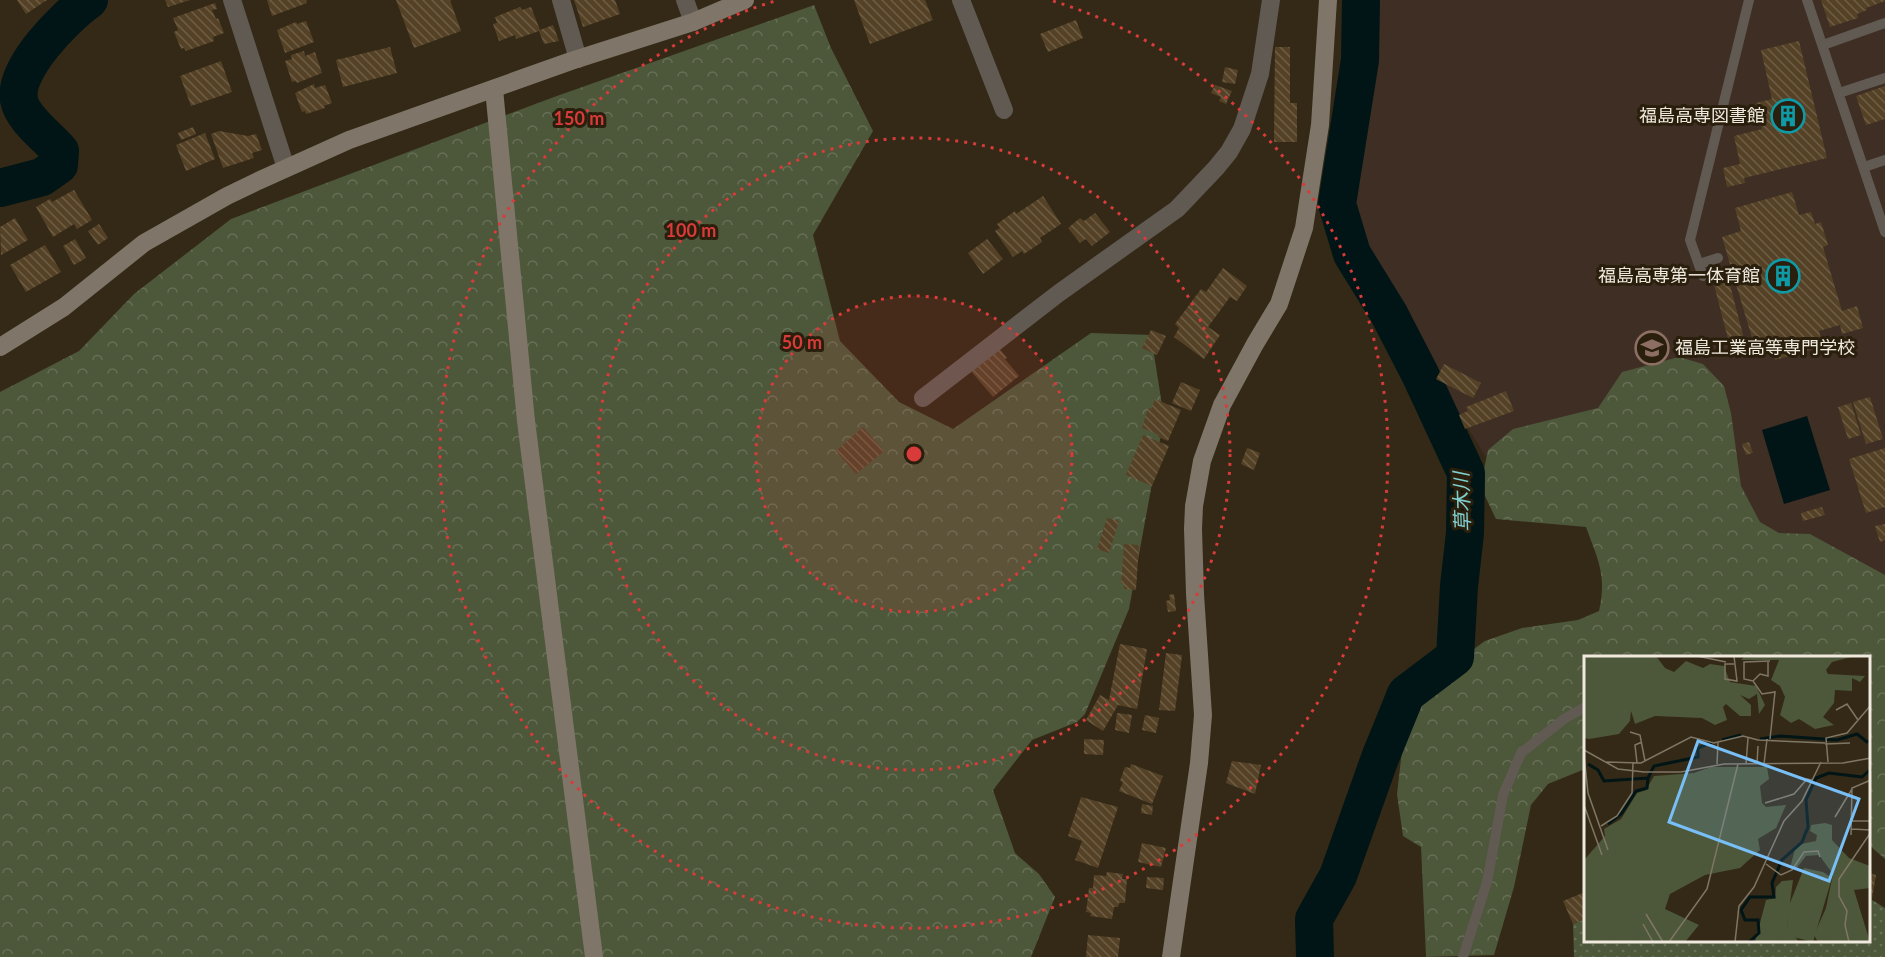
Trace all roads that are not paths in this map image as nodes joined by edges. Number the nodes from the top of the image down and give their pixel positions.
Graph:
1 (232, 0) edge
2 (561, 0) edge
3 (685, 0) edge
4 (745, 0) edge
5 (961, 0) edge
6 (1270, 0) edge
7 (1328, 0) edge
8 (1749, 0) edge
9 (1807, 0) edge
10 (693, 22) junction
11 (1885, 23) edge
12 (1823, 45) junction
13 (578, 59) junction
14 (1885, 78) edge
15 (494, 89) junction
16 (1839, 93) junction
17 (1004, 110) dead end
18 (1885, 160) edge
19 (1864, 167) junction
20 (286, 168) junction
21 (1885, 232) edge
22 (1718, 258) dead end
23 (1699, 264) junction
24 (1703, 276) dead end
25 (0, 347) edge
26 (923, 398) dead end
27 (1584, 708) edge
28 (594, 957) edge
29 (1171, 957) edge
30 (1462, 957) edge

1 - 20 street
2 - 13 street
3 - 10 street
4 - 10 street
5 - 17 street
6 - 26 street
7 - 29 street
8 - 23 lane
9 - 12 lane
10 - 13 street
11 - 12 lane
12 - 16 lane
13 - 15 street
14 - 16 lane
15 - 20 street
15 - 28 street
16 - 19 lane
18 - 19 lane
19 - 21 lane
20 - 25 street
22 - 23 lane
23 - 24 lane
27 - 30 lane

